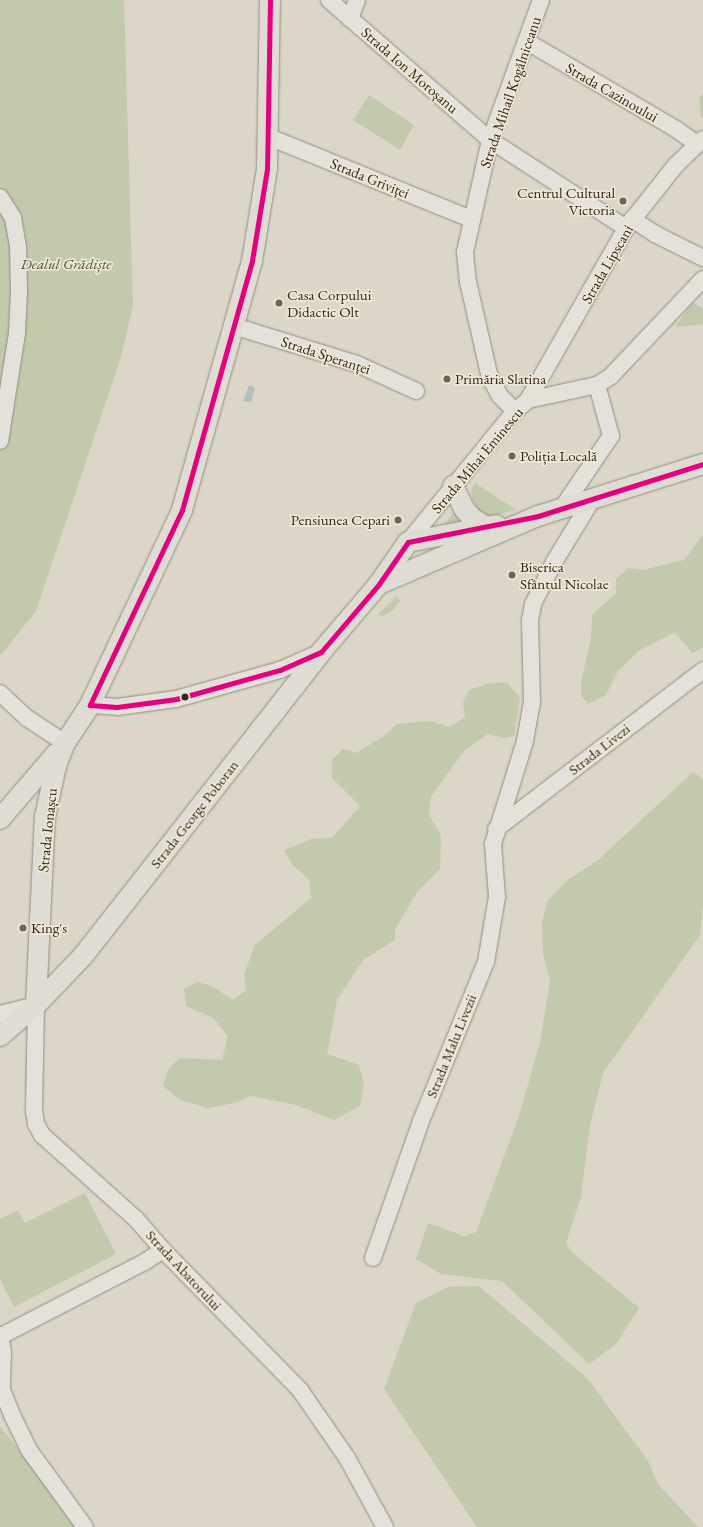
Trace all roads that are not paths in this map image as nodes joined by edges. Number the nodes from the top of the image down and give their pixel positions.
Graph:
1 (270, 0) edge
2 (329, 0) edge
3 (357, 0) edge
4 (541, 0) edge
5 (350, 19) junction
6 (526, 42) junction
7 (269, 137) junction
8 (490, 140) junction
9 (700, 142) edge
10 (0, 197) edge
11 (471, 219) junction
12 (629, 224) junction
13 (703, 258) edge
14 (703, 279) edge
15 (234, 326) junction
16 (597, 385) junction
17 (416, 391) dead end
18 (528, 400) junction
19 (516, 411) junction
20 (0, 440) edge
21 (703, 464) edge
22 (453, 486) junction
23 (593, 498) junction
24 (562, 508) junction
25 (538, 516) junction
26 (487, 527) junction
27 (408, 542) junction
28 (425, 564) junction
29 (379, 584) junction
30 (321, 652) junction
31 (703, 670) edge
32 (0, 693) edge
33 (90, 705) junction
34 (65, 743) junction
35 (0, 819) edge
36 (496, 829) junction
37 (36, 1005) junction
38 (0, 1014) edge
39 (0, 1036) edge
40 (163, 1250) junction
41 (373, 1258) dead end
42 (0, 1336) edge
43 (85, 1527) edge
44 (385, 1527) edge

1 - 7 main road, Strada Ionașcu
2 - 5 street, Strada Ion Moroșanu
3 - 5 street
4 - 6 street, Strada Mihail Kogălniceanu
5 - 8 street, Strada Ion Moroșanu
6 - 8 street, Strada Mihail Kogălniceanu
6 - 9 street, Strada Cazinoului
7 - 11 street, Strada Griviței
7 - 15 main road, Strada Ionașcu
8 - 11 street, Strada Mihail Kogălniceanu
8 - 12 street
9 - 12 street, Strada Lipscani
10 - 20 street
11 - 19 street, Strada Mihail Kogălniceanu
12 - 13 street
12 - 18 street, Strada Lipscani
14 - 16 street, Strada Mihai Eminescu
15 - 17 street, Strada Speranței
15 - 33 main road, Strada Ionașcu
16 - 18 street, Strada Mihai Eminescu
16 - 24 street
18 - 19 street, Strada Mihai Eminescu
19 - 22 street, Strada Mihai Eminescu
21 - 23 main road
22 - 26 main road
22 - 27 street, Strada Mihai Eminescu
23 - 24 main road
23 - 36 street, Strada Malu Livezii
24 - 25 main road
25 - 26 main road
25 - 28 main road
26 - 27 main road
27 - 28 main road
27 - 29 main road, Strada George Poboran
28 - 29 main road
29 - 30 main road, Strada George Poboran
30 - 33 street
30 - 37 main road, Strada George Poboran
31 - 36 street, Strada Livezi
32 - 34 street
33 - 34 main road, Strada Ionașcu
34 - 35 main road
34 - 37 main road, Strada Ionașcu
36 - 41 street, Strada Malu Livezii
37 - 38 street
37 - 39 main road, Strada George Poboran
37 - 40 street, Strada Abatorului
40 - 42 street
40 - 44 street, Strada Abatorului
42 - 43 street

